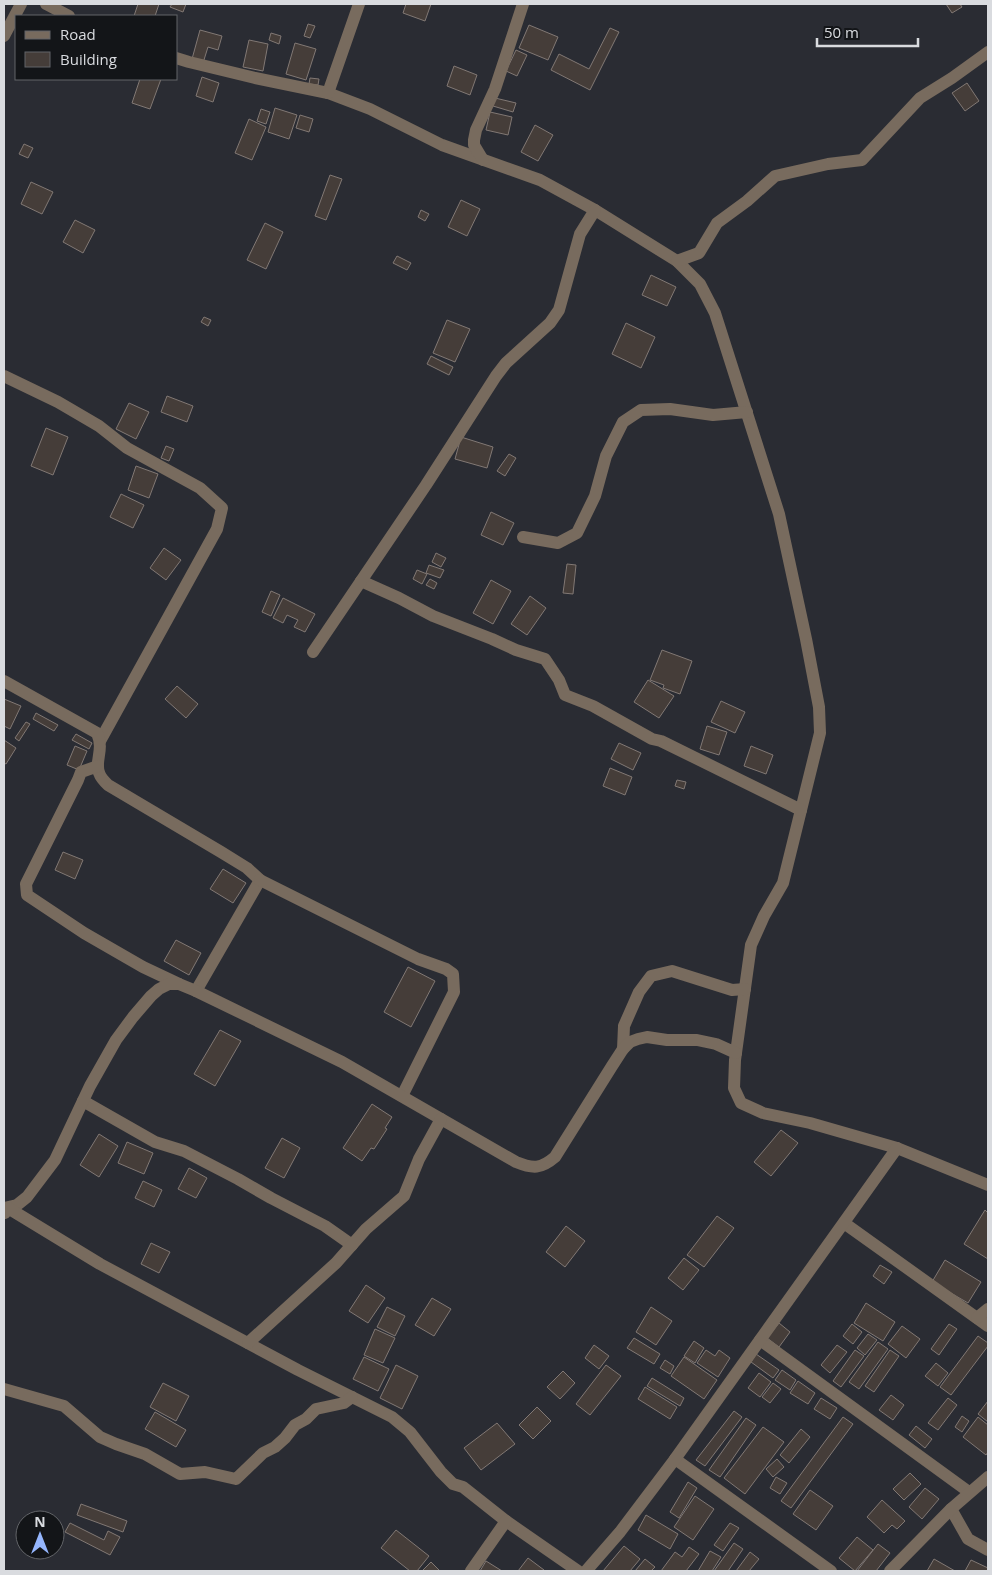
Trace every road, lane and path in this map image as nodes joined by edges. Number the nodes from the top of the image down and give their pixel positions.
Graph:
1 (46, 4) edge
2 (358, 4) edge
3 (523, 4) edge
4 (15, 15) edge
5 (67, 15) edge
6 (4, 36) edge
7 (988, 52) edge
8 (178, 59) edge
9 (328, 93) junction
10 (483, 160) junction
11 (595, 210) junction
12 (677, 261) junction
13 (4, 376) edge
14 (747, 412) junction
15 (522, 536) dead end
16 (361, 581) junction
17 (313, 652) dead end
18 (4, 681) edge
19 (100, 740) junction
20 (98, 766) junction
21 (801, 810) junction
22 (260, 880) junction
23 (179, 984) junction
24 (745, 989) junction
25 (196, 991) junction
26 (623, 1049) junction
27 (736, 1053) junction
28 (402, 1096) junction
29 (83, 1101) junction
30 (441, 1119) junction
31 (897, 1148) junction
32 (988, 1185) edge
33 (5, 1210) edge
34 (844, 1223) junction
35 (352, 1245) junction
36 (988, 1309) edge
37 (977, 1318) junction
38 (988, 1326) edge
39 (760, 1340) junction
40 (248, 1343) junction
41 (4, 1389) edge
42 (352, 1397) junction
43 (675, 1459) junction
44 (988, 1477) edge
45 (970, 1492) junction
46 (951, 1509) junction
47 (506, 1521) junction
48 (988, 1550) edge
49 (472, 1571) edge
50 (578, 1571) edge
51 (586, 1571) edge
52 (831, 1571) edge
53 (890, 1571) edge

1 - 5 street
2 - 9 street
3 - 10 street
4 - 6 street
7 - 12 street
8 - 9 street
9 - 10 street
10 - 11 street
11 - 12 street
11 - 16 street
12 - 14 street
13 - 19 street
14 - 15 street
14 - 21 street
16 - 17 street
16 - 21 street
18 - 19 street
19 - 20 street
20 - 22 street
20 - 23 street
21 - 24 street
22 - 25 street
22 - 28 street
23 - 25 street
23 - 29 street
24 - 26 street
24 - 27 street
25 - 28 street
26 - 27 street
26 - 30 street
27 - 31 street
28 - 30 street
29 - 33 street
29 - 35 street
30 - 35 street
31 - 32 street
31 - 34 street
33 - 40 street
34 - 37 street
34 - 39 street
35 - 40 street
36 - 37 street
37 - 38 street
39 - 43 street
39 - 45 street
40 - 42 street
41 - 42 street
42 - 47 street
43 - 51 street
43 - 52 street
44 - 45 street
45 - 46 street
46 - 48 street
46 - 53 street
47 - 49 street
47 - 50 street

